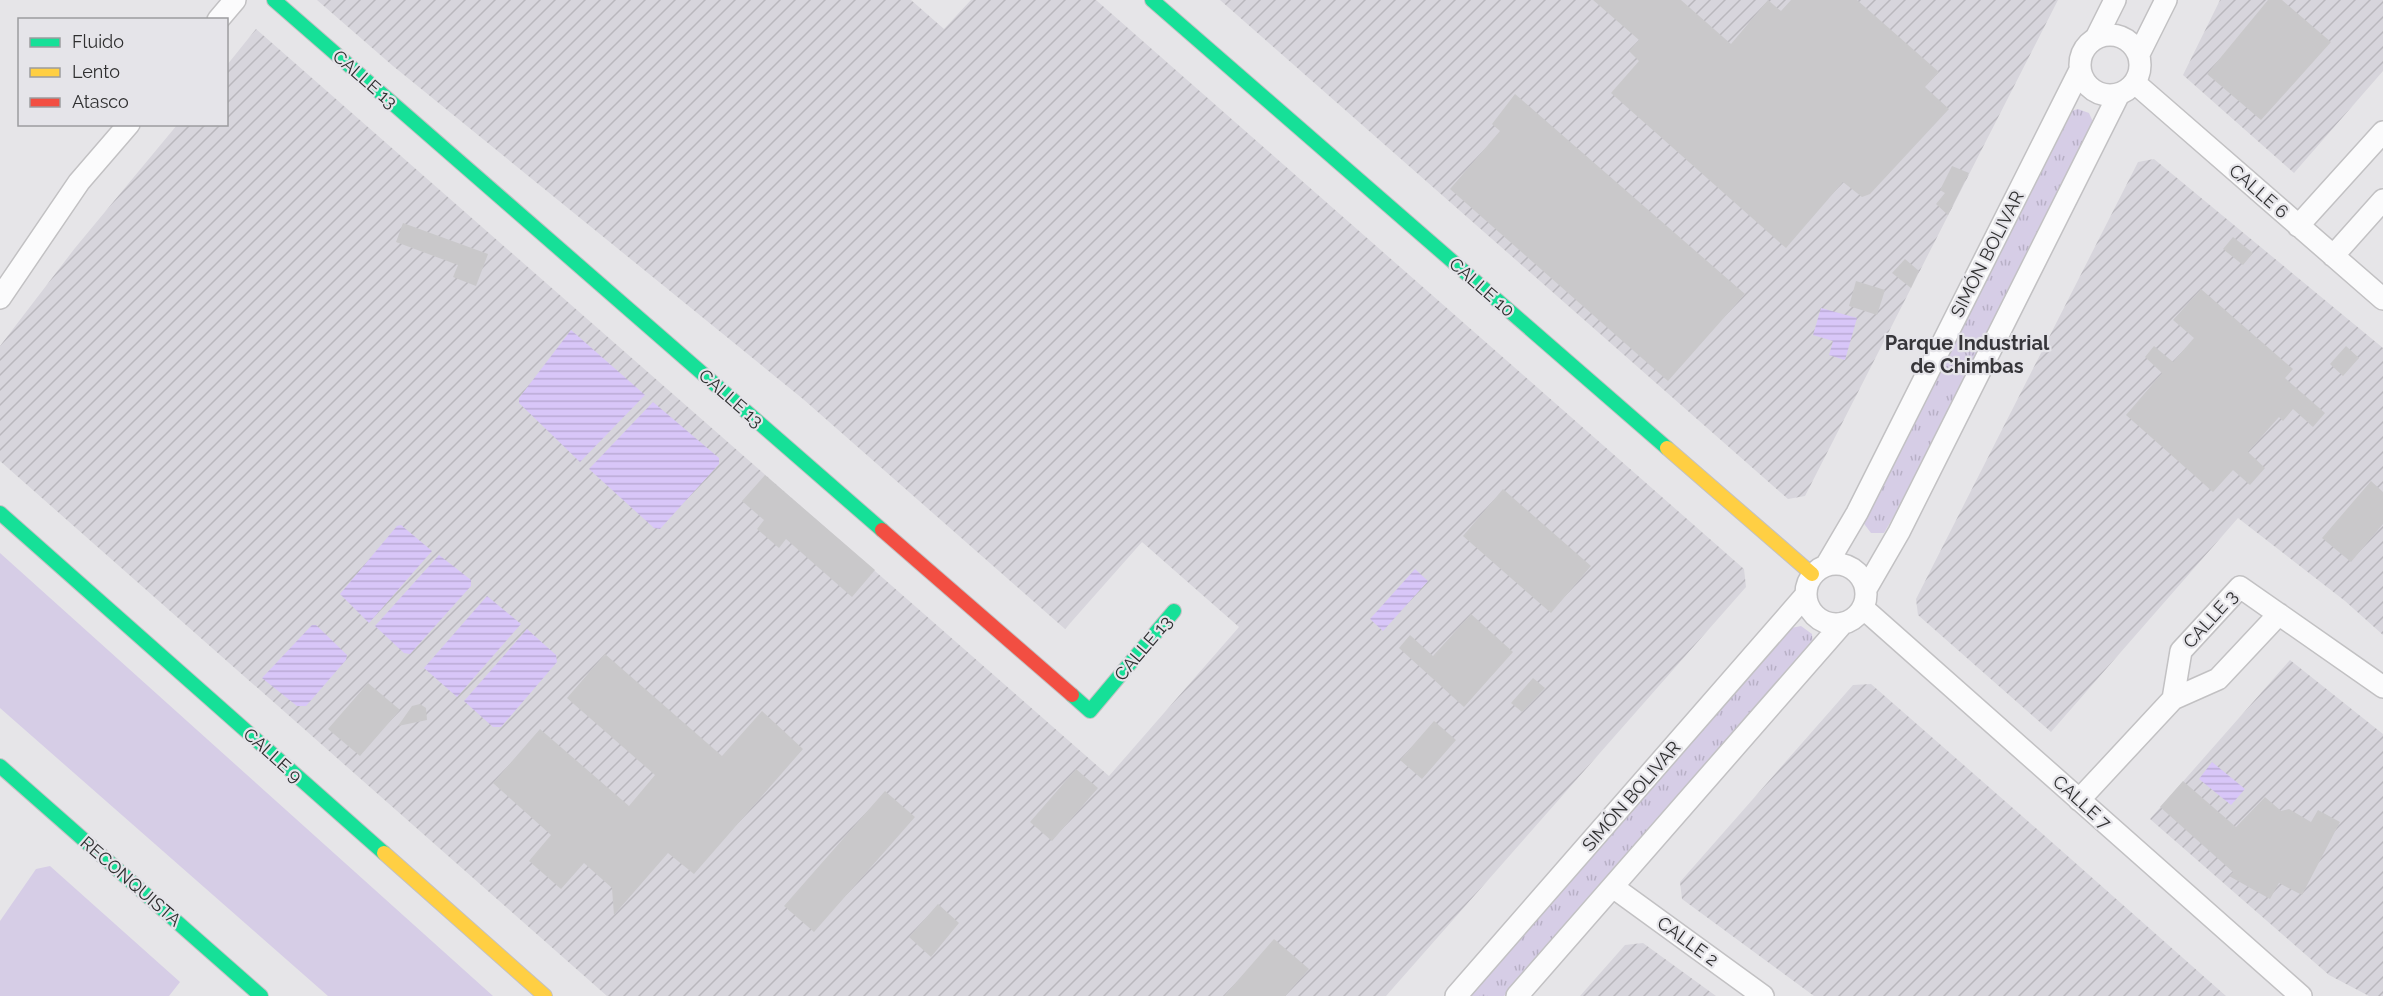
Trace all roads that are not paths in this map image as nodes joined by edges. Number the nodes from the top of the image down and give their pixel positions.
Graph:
1 (235, 0) edge
2 (274, 0) edge
3 (1152, 0) edge
4 (2115, 0) edge
5 (2166, 0) edge
6 (220, 18) edge
7 (2096, 38) junction
8 (2139, 54) junction
9 (2080, 70) junction
10 (2127, 88) junction
11 (127, 126) edge
12 (2383, 132) edge
13 (2383, 200) edge
14 (2298, 226) junction
15 (2333, 256) junction
16 (0, 298) edge
17 (2383, 299) edge
18 (0, 513) edge
19 (1819, 569) junction
20 (1805, 596) junction
21 (1864, 598) junction
22 (1174, 611) dead end
23 (2279, 614) junction
24 (1844, 623) junction
25 (2383, 687) edge
26 (2173, 699) junction
27 (0, 766) edge
28 (2079, 800) junction
29 (1613, 887) junction
30 (261, 996) edge
31 (545, 996) edge
32 (1456, 996) edge
33 (1516, 996) edge
34 (1763, 996) edge
35 (2301, 996) edge

1 - 6 street
2 - 22 street, CALLE 13
3 - 19 street, CALLE 10
4 - 7 street
5 - 8 street
7 - 8 street
7 - 9 street
8 - 10 street
9 - 10 street
9 - 19 street, SIMÓN BOLIVAR
10 - 14 street, CALLE 6
10 - 21 street
11 - 16 street
12 - 14 street
13 - 15 street
14 - 15 street, CALLE 6
15 - 17 street, CALLE 6
18 - 31 street, CALLE 9
19 - 20 street
19 - 21 street
20 - 24 street
20 - 32 street, SIMÓN BOLIVAR
21 - 24 street
21 - 28 street, CALLE 7
23 - 25 street, CALLE 3
23 - 26 street
23 - 26 street, CALLE 3
24 - 29 street
26 - 28 street
27 - 30 street, RECONQUISTA
28 - 35 street, CALLE 7
29 - 33 street
29 - 34 street, CALLE 2

